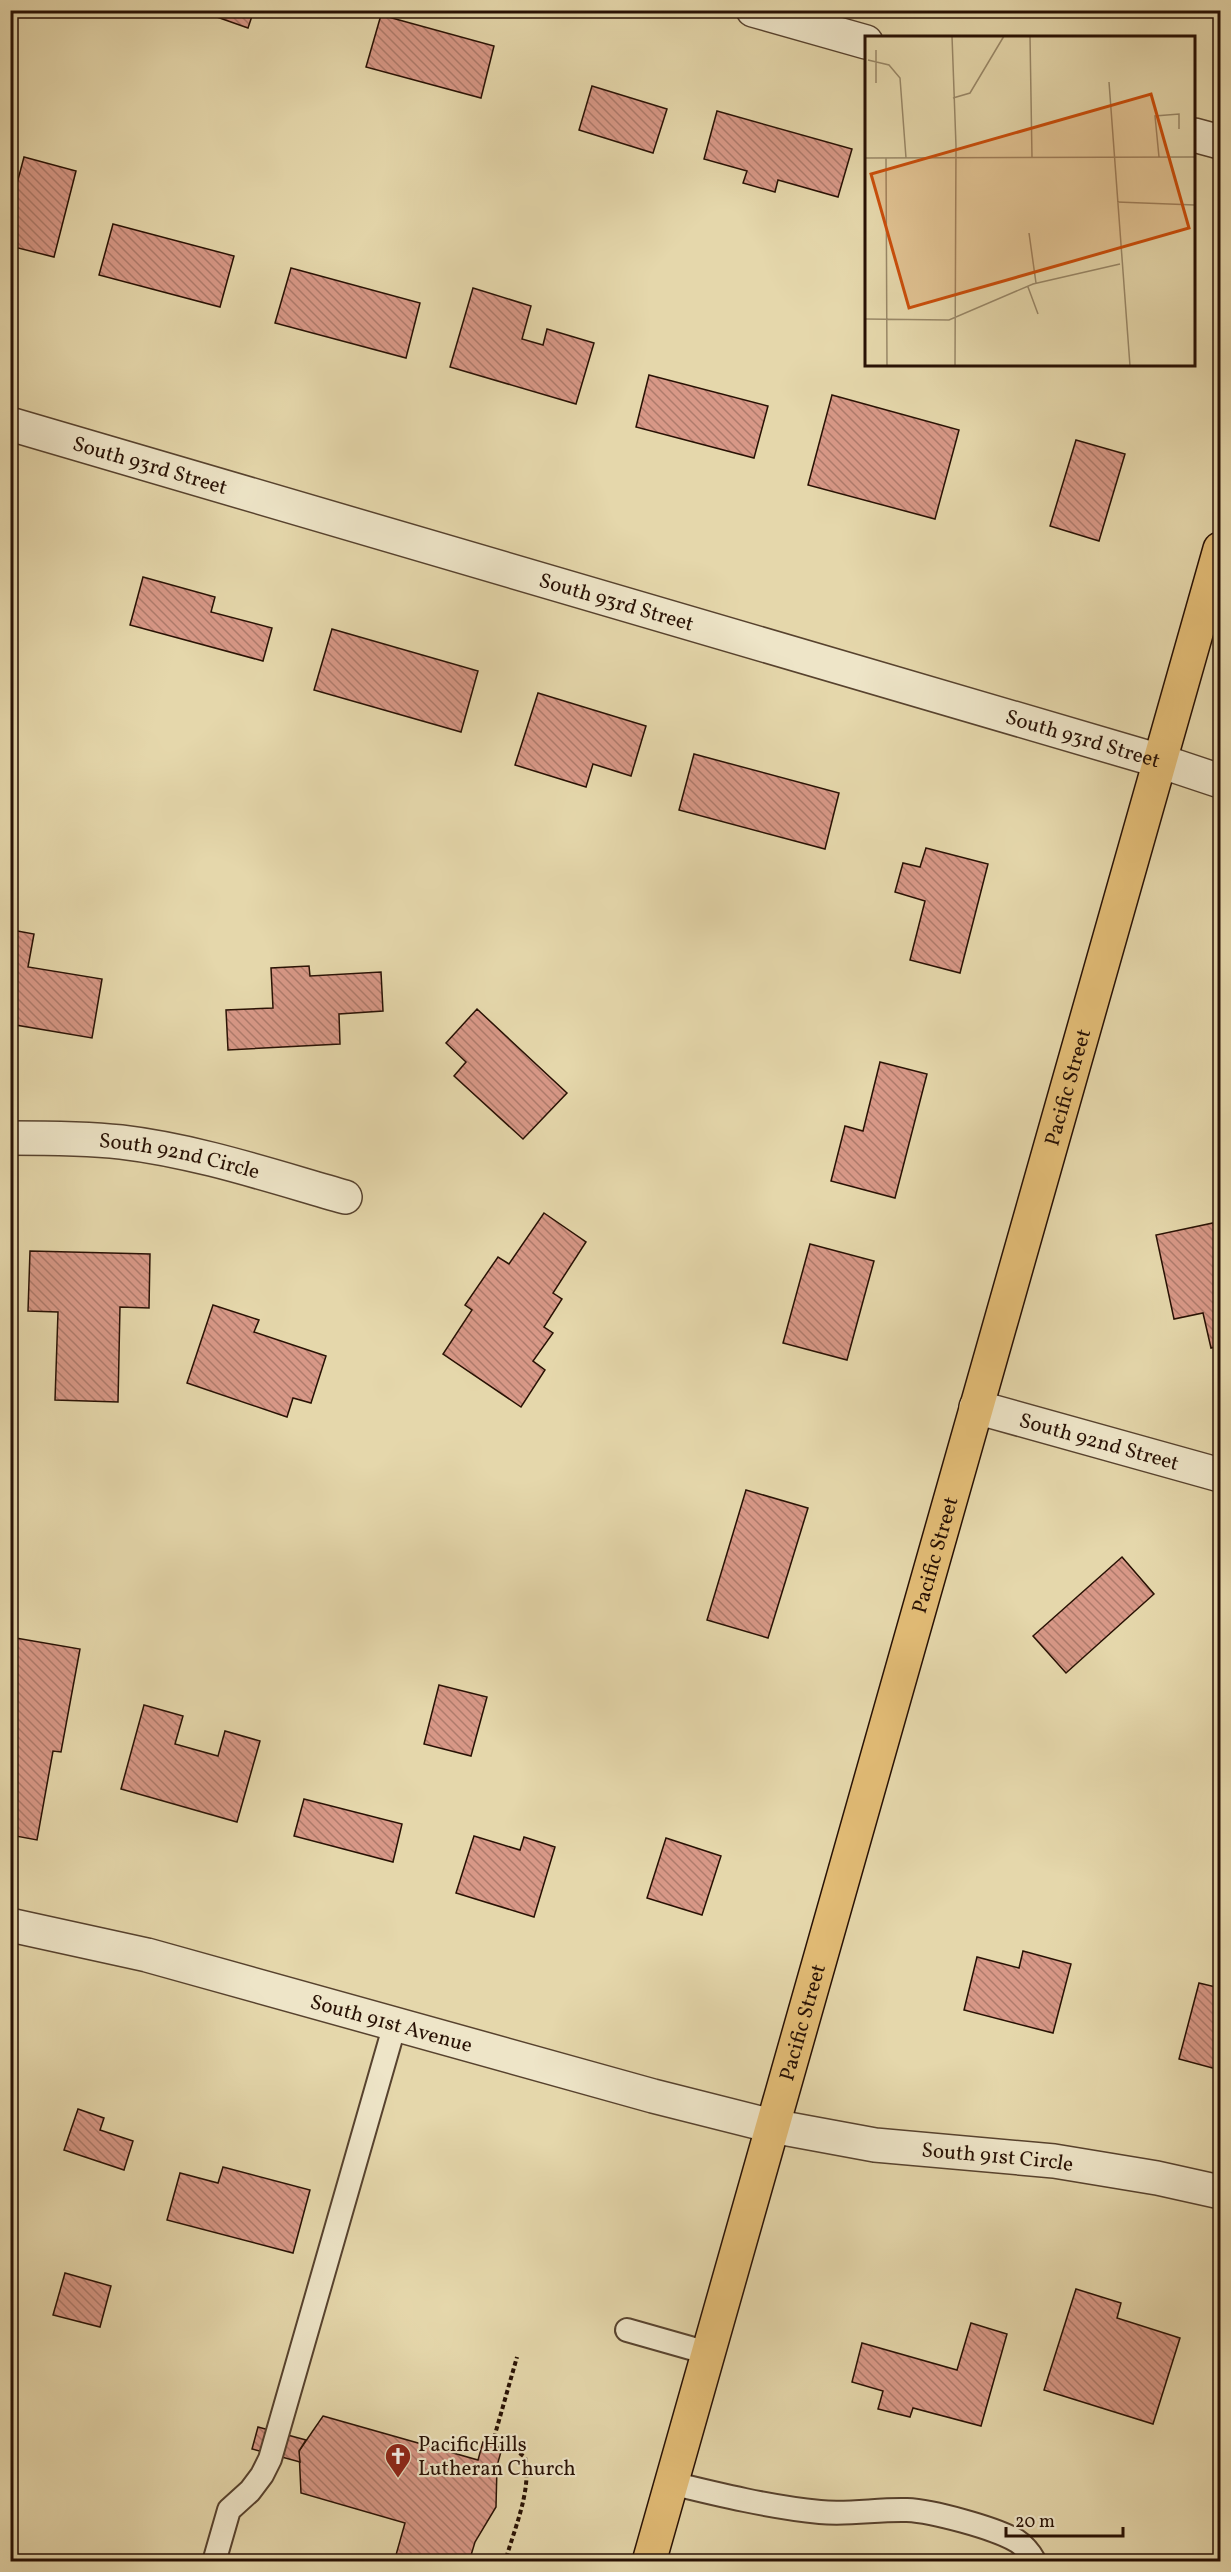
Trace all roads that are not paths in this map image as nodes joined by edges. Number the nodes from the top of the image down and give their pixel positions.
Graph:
1 (753, 10) edge
2 (865, 41) edge
3 (1195, 135) edge
4 (1221, 142) edge
5 (10, 424) edge
6 (1221, 549) edge
7 (1160, 761) junction
8 (1221, 781) edge
9 (10, 1138) edge
10 (345, 1197) dead end
11 (976, 1407) junction
12 (1221, 1475) edge
13 (10, 1925) edge
14 (395, 2024) junction
15 (772, 2126) junction
16 (1221, 2192) edge
17 (627, 2330) dead end
18 (708, 2353) junction
19 (671, 2483) junction
20 (214, 2562) edge
21 (649, 2562) edge
22 (1035, 2562) edge

1 - 2 street
3 - 4 street
5 - 7 street, South 93rd Street
6 - 7 main road, Pacific Street
7 - 8 street, South 93rd Street
7 - 11 main road, Pacific Street
9 - 10 street, South 92nd Circle
11 - 12 street, South 92nd Street
11 - 15 main road, Pacific Street
13 - 14 street, South 91st Avenue
14 - 15 street, South 91st Avenue
14 - 20 lane
15 - 16 street, South 91st Circle
15 - 18 main road, Pacific Street
17 - 18 lane
18 - 19 main road, Pacific Street
19 - 21 main road, Pacific Street
19 - 22 lane

